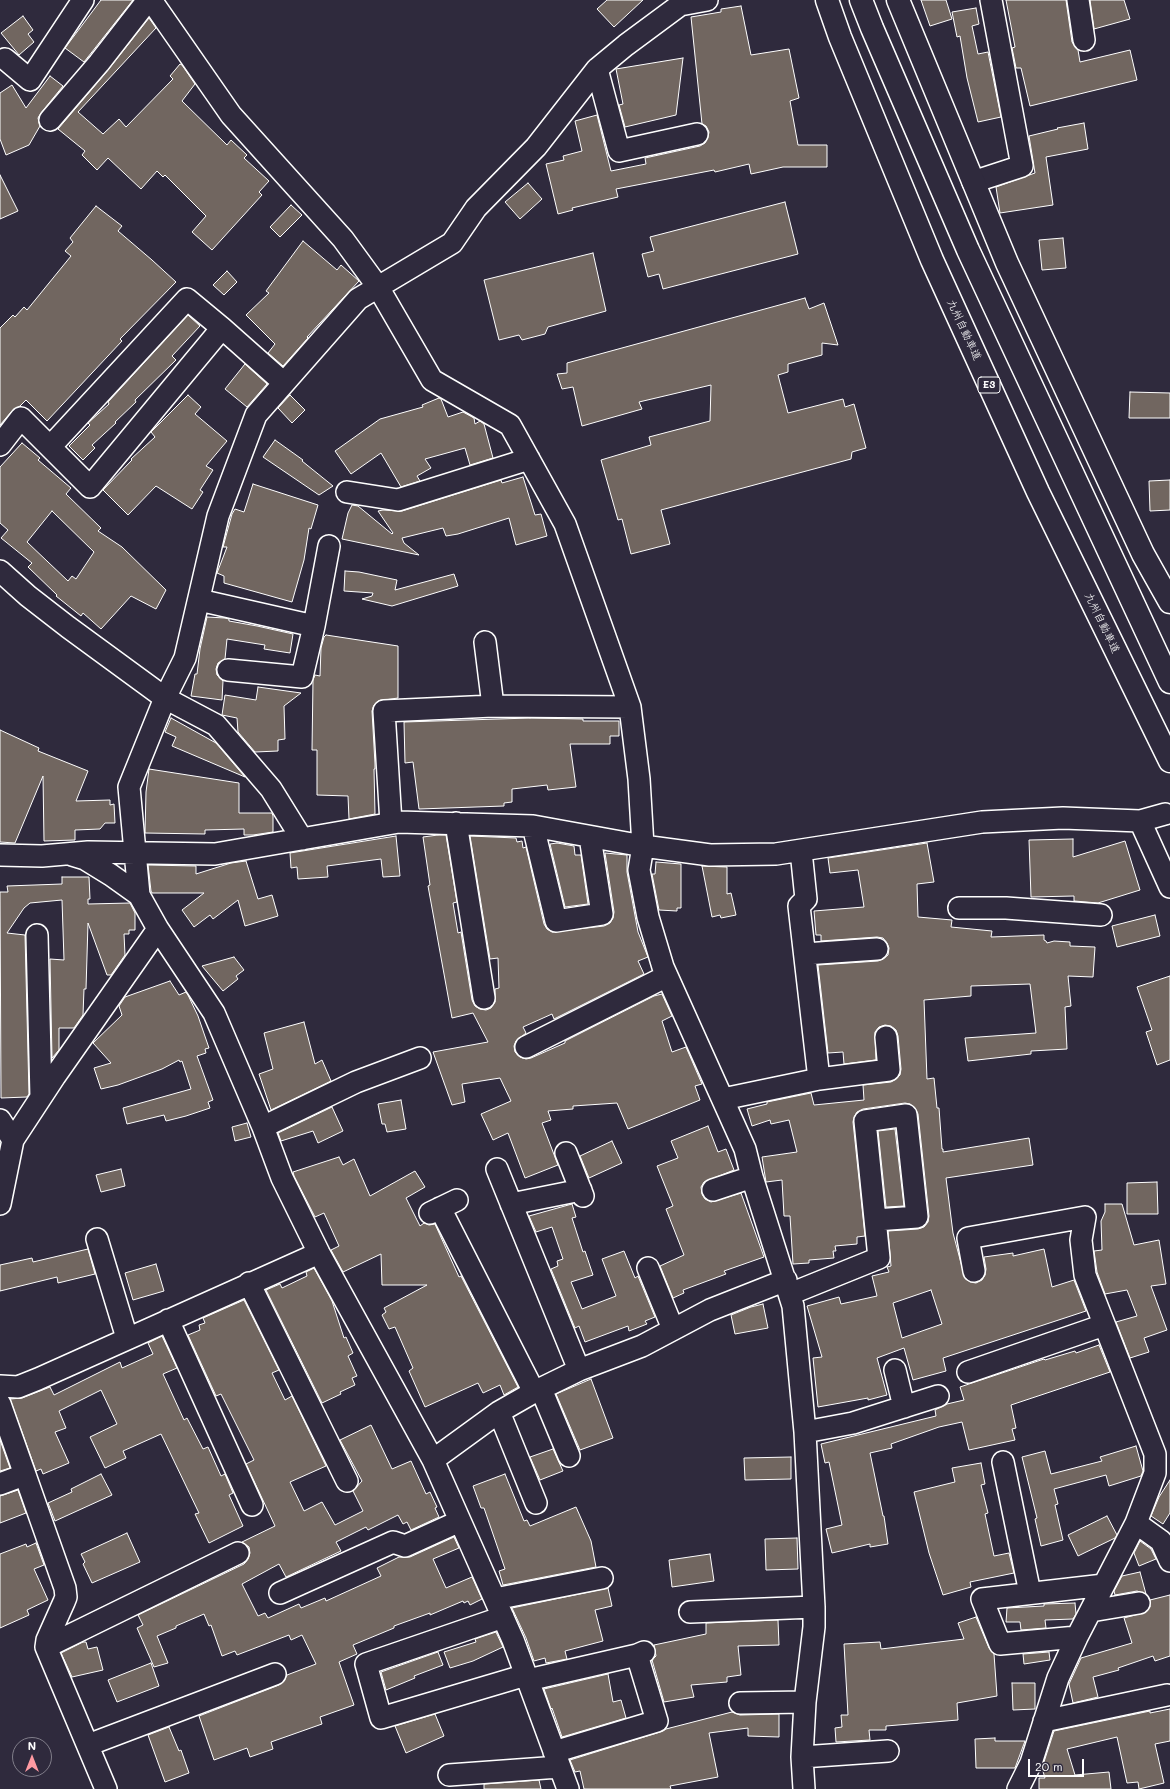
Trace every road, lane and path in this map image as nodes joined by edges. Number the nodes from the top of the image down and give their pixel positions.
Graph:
1 (83, 0) edge
2 (148, 0) edge
3 (151, 0) edge
4 (707, 0) edge
5 (827, 0) edge
6 (861, 0) edge
7 (898, 0) edge
8 (990, 0) edge
9 (1078, 0) edge
10 (1084, 40) dead end
11 (5, 59) dead end
12 (597, 69) junction
13 (50, 120) dead end
14 (697, 134) dead end
15 (973, 182) junction
16 (378, 287) junction
17 (222, 328) junction
18 (284, 383) junction
19 (0, 445) edge
20 (50, 447) junction
21 (529, 459) junction
22 (347, 492) dead end
23 (329, 546) dead end
24 (0, 571) edge
25 (199, 600) junction
26 (1170, 602) edge
27 (314, 626) junction
28 (485, 642) dead end
29 (228, 670) dead end
30 (1170, 682) edge
31 (165, 698) junction
32 (494, 706) junction
33 (630, 707) junction
34 (1170, 761) edge
35 (1165, 814) dead end
36 (1140, 821) junction
37 (456, 823) junction
38 (391, 824) junction
39 (532, 826) junction
40 (590, 836) junction
41 (302, 839) junction
42 (643, 846) junction
43 (801, 851) junction
44 (135, 853) junction
45 (67, 854) junction
46 (0, 855) edge
47 (1170, 887) edge
48 (139, 896) junction
49 (959, 908) dead end
50 (1101, 915) dead end
51 (158, 929) junction
52 (38, 935) dead end
53 (877, 948) dead end
54 (804, 954) junction
55 (667, 976) junction
56 (484, 998) dead end
57 (886, 1037) dead end
58 (526, 1047) dead end
59 (420, 1058) dead end
60 (819, 1078) junction
61 (41, 1097) junction
62 (723, 1099) junction
63 (0, 1120) edge
64 (263, 1127) junction
65 (13, 1140) junction
66 (566, 1153) dead end
67 (497, 1169) dead end
68 (752, 1177) junction
69 (713, 1190) dead end
70 (0, 1204) edge
71 (511, 1204) junction
72 (442, 1207) dead end
73 (876, 1220) junction
74 (97, 1239) dead end
75 (319, 1253) junction
76 (648, 1268) dead end
77 (974, 1272) dead end
78 (250, 1283) junction
79 (788, 1287) junction
80 (168, 1320) junction
81 (1104, 1325) junction
82 (673, 1330) junction
83 (127, 1338) junction
84 (579, 1370) junction
85 (895, 1370) dead end
86 (968, 1372) dead end
87 (0, 1386) edge
88 (538, 1390) junction
89 (938, 1396) dead end
90 (0, 1404) edge
91 (904, 1407) junction
92 (499, 1412) junction
93 (804, 1432) junction
94 (570, 1456) dead end
95 (433, 1460) junction
96 (1003, 1462) dead end
97 (24, 1475) junction
98 (347, 1481) dead end
99 (0, 1484) edge
100 (536, 1503) dead end
101 (252, 1505) dead end
102 (460, 1521) junction
103 (1136, 1523) junction
104 (238, 1553) dead end
105 (1170, 1561) edge
106 (602, 1578) dead end
107 (1104, 1585) junction
108 (280, 1593) dead end
109 (1030, 1594) junction
110 (1139, 1603) dead end
111 (814, 1607) junction
112 (499, 1608) junction
113 (690, 1612) dead end
114 (1091, 1612) junction
115 (1077, 1637) junction
116 (46, 1648) junction
117 (275, 1674) dead end
118 (527, 1678) junction
119 (1168, 1695) dead end
120 (805, 1702) junction
121 (740, 1703) dead end
122 (1044, 1721) junction
123 (88, 1745) junction
124 (888, 1751) dead end
125 (802, 1757) junction
126 (556, 1760) junction
127 (449, 1775) dead end
128 (102, 1788) edge
129 (568, 1789) edge
130 (804, 1789) edge
131 (1018, 1789) edge

1 - 11 street
2 - 13 street
3 - 16 street
4 - 12 street
5 - 34 main road, 九州自動車道 / E3
6 - 30 main road
7 - 15 main road
8 - 15 street
9 - 10 street
12 - 14 street
12 - 16 street
15 - 26 main road
16 - 18 street
16 - 21 street
17 - 18 street
17 - 20 street
17 - 20 street
18 - 25 street
19 - 20 street
21 - 22 street
21 - 33 street
23 - 27 street
24 - 31 street
25 - 27 street
25 - 31 street
27 - 29 street
28 - 32 street
31 - 41 street
31 - 44 street
32 - 33 street
32 - 38 street
33 - 42 street
35 - 36 street
36 - 43 street
36 - 47 street
37 - 38 street
37 - 39 street
37 - 56 street
38 - 41 street
39 - 40 street
39 - 40 street
40 - 42 street
41 - 44 street
42 - 43 street
42 - 55 street
43 - 54 street
44 - 45 street
44 - 48 street
45 - 46 street
45 - 48 street
48 - 51 street
49 - 50 street
51 - 61 street
51 - 64 street
52 - 61 street
53 - 54 street
54 - 60 street
55 - 58 street
55 - 62 street
57 - 60 street
59 - 64 street
60 - 62 street
61 - 65 street
62 - 68 street
63 - 65 street
64 - 75 street
65 - 70 street
66 - 71 street
67 - 71 street
68 - 69 street
68 - 79 street
71 - 84 street
72 - 88 street
73 - 73 street
73 - 79 street
74 - 83 street
75 - 78 street
75 - 95 street
76 - 82 street
77 - 81 street
78 - 80 street
78 - 98 street
79 - 82 street
79 - 93 street
80 - 83 street
80 - 101 street
81 - 86 street
81 - 103 street
82 - 84 street
83 - 87 street
84 - 88 street
85 - 91 street
88 - 92 street
88 - 94 street
89 - 91 street
90 - 97 street
91 - 93 street
92 - 95 street
92 - 100 street
93 - 111 street
95 - 102 street
96 - 109 street
97 - 99 street
97 - 116 street
102 - 108 street
102 - 112 street
103 - 105 street
103 - 107 street
104 - 116 street
106 - 112 street
107 - 109 street
107 - 114 street
109 - 115 street
110 - 114 street
111 - 113 street
111 - 120 street
112 - 118 street
112 - 118 street
114 - 115 street
115 - 122 street
116 - 123 street
117 - 123 street
118 - 126 street
118 - 126 street
119 - 122 street
120 - 121 street
120 - 125 street
122 - 131 street
123 - 128 street
124 - 125 street
125 - 130 street
126 - 127 street
126 - 129 street

